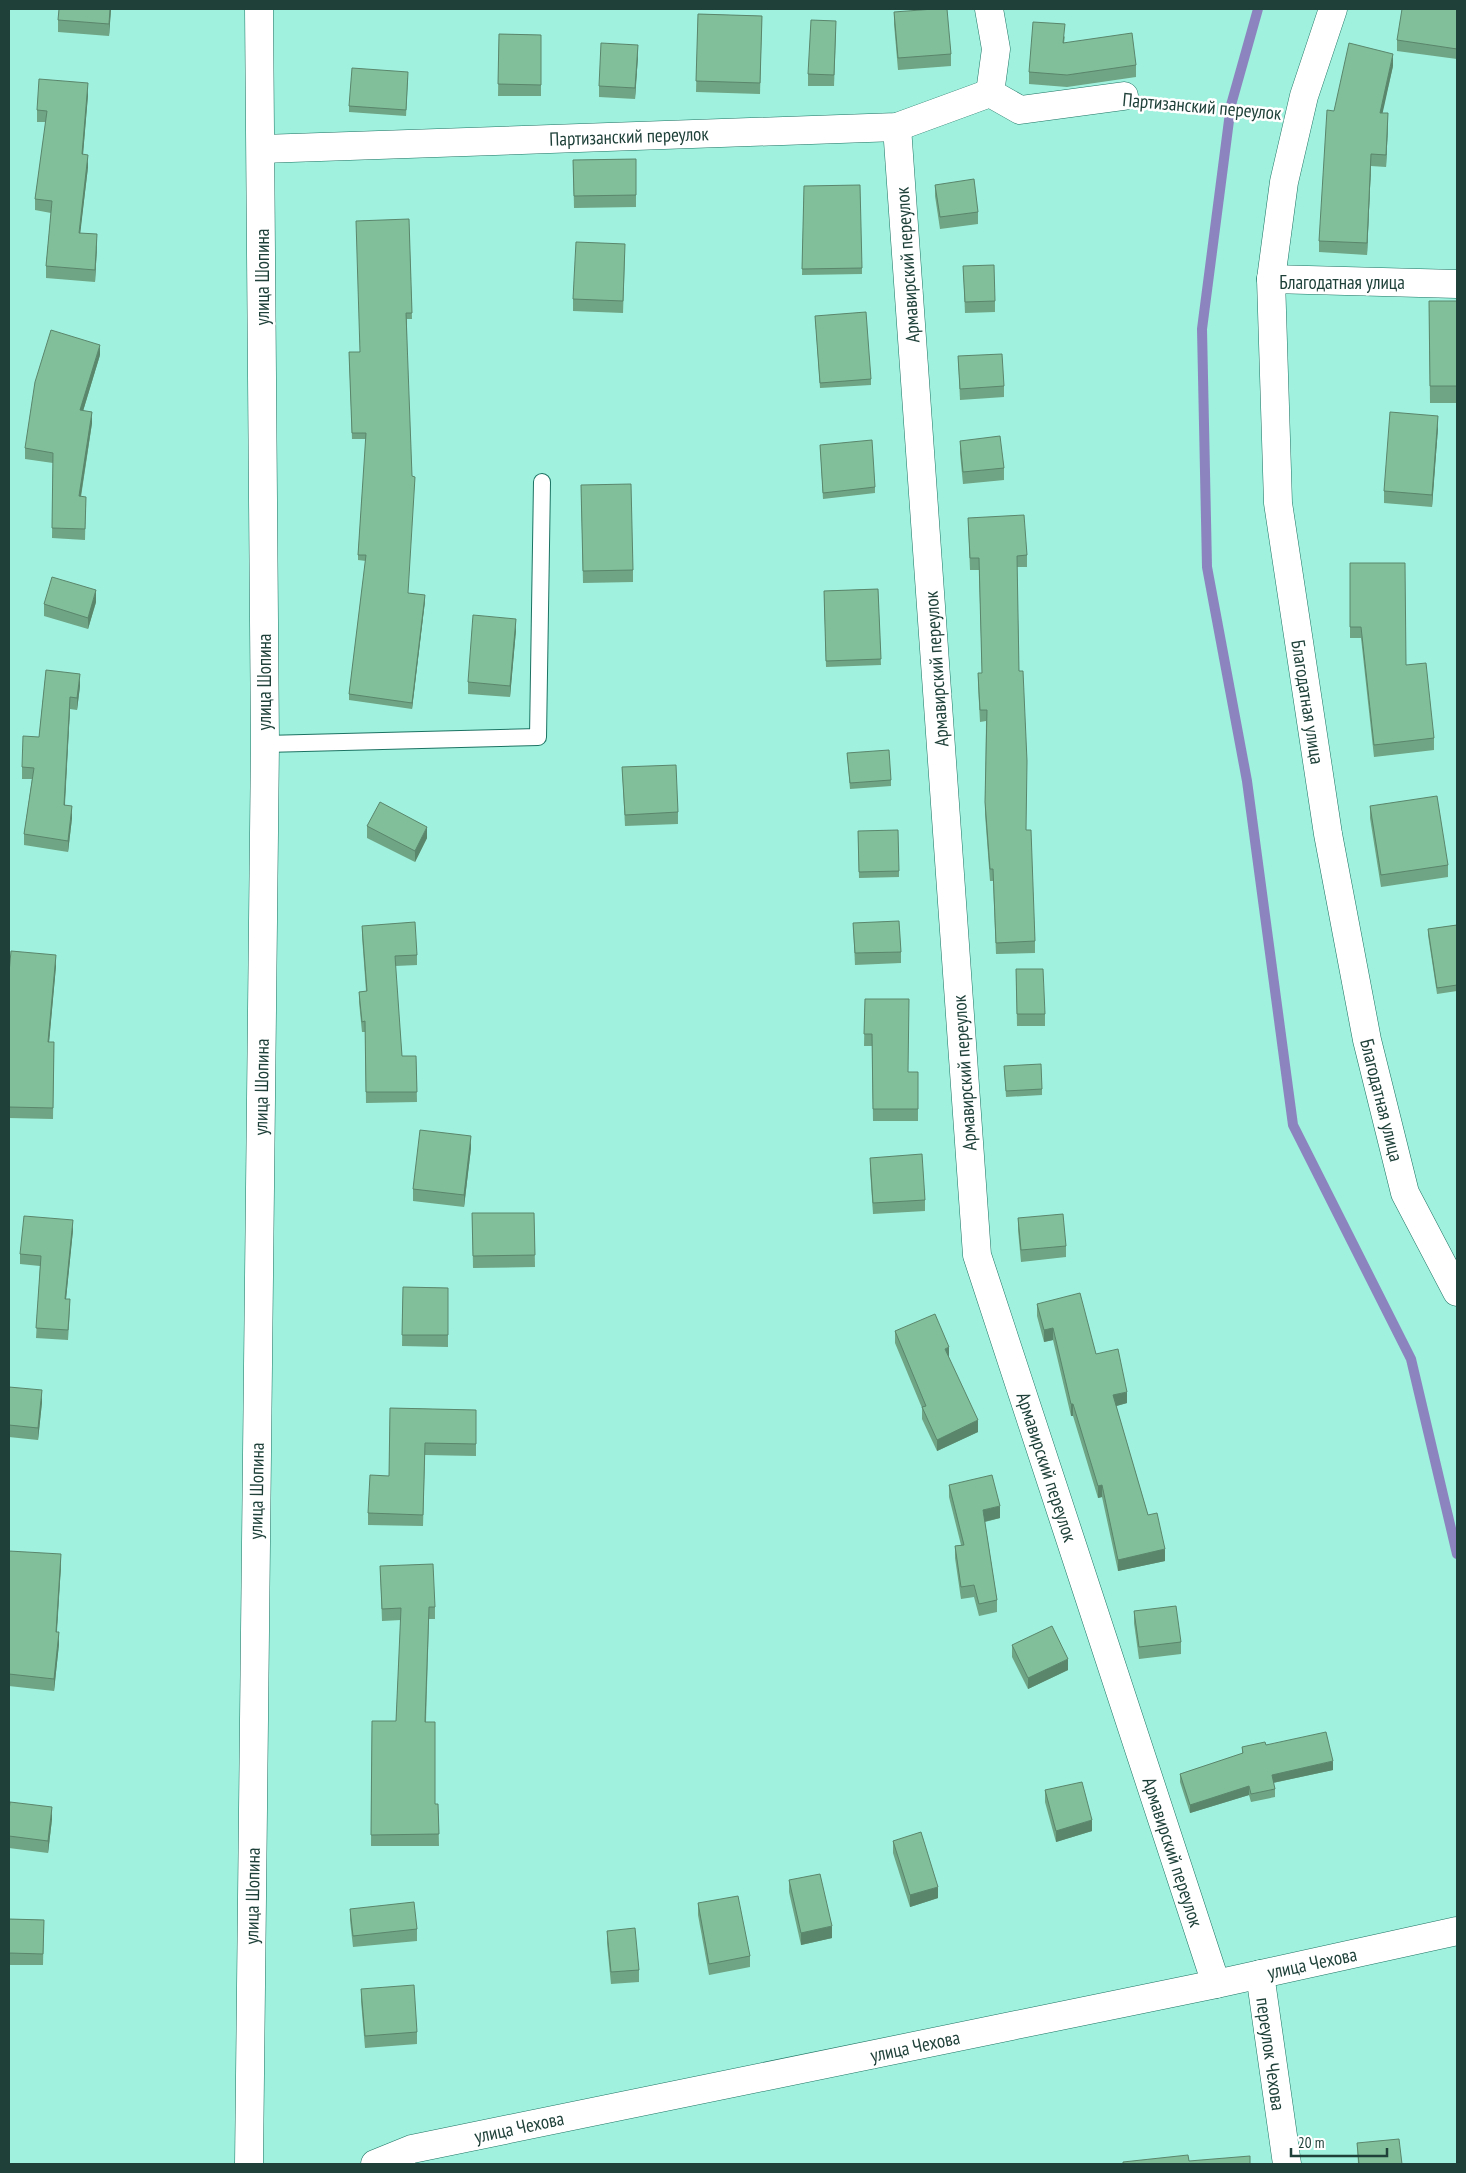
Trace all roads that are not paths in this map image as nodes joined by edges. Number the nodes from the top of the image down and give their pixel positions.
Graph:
1 (259, 9) edge
2 (989, 9) edge
3 (1333, 9) edge
4 (990, 94) junction
5 (1124, 96) road end
6 (897, 127) junction
7 (262, 150) junction
8 (1271, 279) junction
9 (1457, 284) edge
10 (542, 482) dead end
11 (265, 744) junction
12 (1457, 1292) edge
13 (1457, 1931) edge
14 (1260, 1974) junction
15 (1216, 1984) junction
16 (248, 2164) edge
17 (375, 2164) edge
18 (1287, 2164) edge

1 - 7 street, улица Шопина
2 - 4 street
3 - 8 street, Партизанский переулок
4 - 5 street, Партизанский переулок
4 - 6 street, Партизанский переулок
6 - 7 street, Партизанский переулок
6 - 15 street, Армавирский переулок
7 - 11 street, улица Шопина
8 - 9 street, Благодатная улица
8 - 12 street, Благодатная улица
10 - 11 lane
11 - 16 street, улица Шопина
13 - 14 street, улица Чехова
14 - 15 street, улица Чехова
14 - 18 street, переулок Чехова
15 - 17 street, улица Чехова

